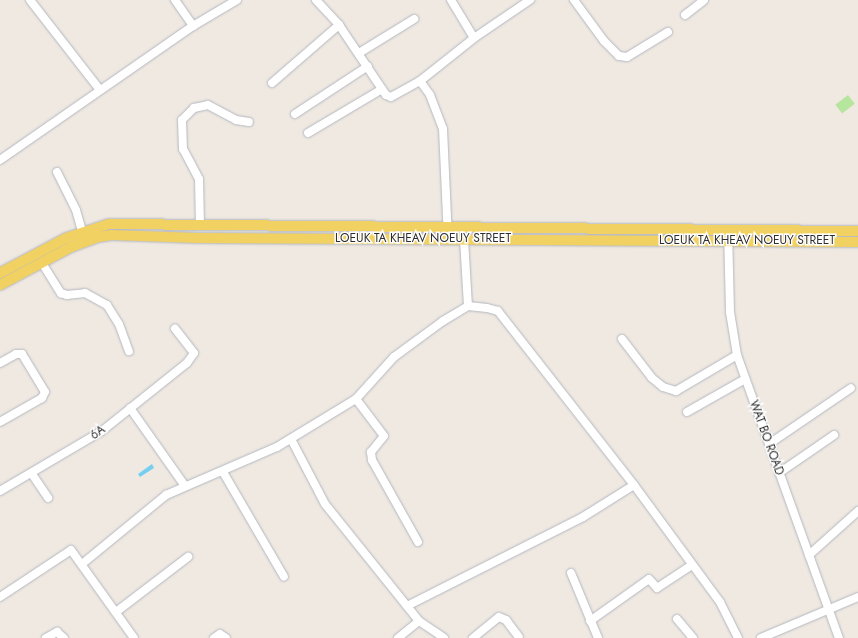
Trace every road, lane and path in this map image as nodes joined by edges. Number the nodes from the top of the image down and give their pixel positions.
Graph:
1 (30, 0) edge
2 (175, 0) edge
3 (237, 0) edge
4 (316, 0) edge
5 (451, 0) edge
6 (530, 0) edge
7 (574, 0) edge
8 (704, 0) edge
9 (685, 15) dead end
10 (414, 18) dead end
11 (339, 25) junction
12 (193, 26) junction
13 (668, 32) dead end
14 (474, 38) junction
15 (359, 53) junction
16 (368, 66) junction
17 (420, 81) junction
18 (272, 83) dead end
19 (382, 89) junction
20 (100, 90) junction
21 (295, 114) dead end
22 (249, 122) dead end
23 (308, 133) dead end
24 (0, 160) edge
25 (57, 172) dead end
26 (200, 226) junction
27 (447, 228) junction
28 (728, 230) junction
29 (858, 230) edge
30 (82, 231) junction
31 (448, 239) junction
32 (464, 239) junction
33 (728, 241) junction
34 (858, 242) edge
35 (42, 263) junction
36 (0, 273) edge
37 (0, 285) edge
38 (468, 306) junction
39 (175, 329) dead end
40 (622, 339) dead end
41 (129, 351) dead end
42 (737, 355) junction
43 (0, 363) edge
44 (745, 379) junction
45 (852, 388) dead end
46 (356, 399) junction
47 (130, 408) junction
48 (687, 412) dead end
49 (0, 422) edge
50 (834, 434) dead end
51 (291, 439) junction
52 (769, 444) junction
53 (223, 472) junction
54 (779, 473) junction
55 (32, 474) junction
56 (634, 485) junction
57 (185, 486) junction
58 (0, 491) edge
59 (48, 498) dead end
60 (858, 511) edge
61 (418, 542) dead end
62 (809, 555) junction
63 (188, 557) dead end
64 (82, 564) junction
65 (692, 566) junction
66 (571, 573) dead end
67 (284, 577) dead end
68 (858, 597) edge
69 (0, 598) edge
70 (407, 606) junction
71 (828, 609) junction
72 (116, 612) junction
73 (590, 620) junction
74 (677, 620) dead end
75 (419, 621) junction
76 (519, 637) dead end
77 (46, 638) edge
78 (64, 638) edge
79 (134, 638) edge
80 (214, 638) edge
81 (226, 638) edge
82 (398, 638) edge
83 (444, 638) edge
84 (473, 638) edge
85 (597, 638) edge
86 (691, 638) edge
87 (738, 638) edge
88 (761, 638) edge
89 (839, 638) edge

1 - 20 street
2 - 12 street
3 - 12 street
4 - 11 street
5 - 14 street
6 - 14 street
7 - 13 street
8 - 9 street
10 - 15 street
11 - 15 street
11 - 18 street
12 - 20 street
14 - 17 street
15 - 16 street
16 - 19 street
16 - 21 street
17 - 19 street
17 - 27 street
19 - 23 street
20 - 24 street
22 - 26 street
25 - 30 street
26 - 27 main road, LOEUK TA KHEAV NOEUY STREET
26 - 30 main road, LOEUK TA KHEAV NOEUY STREET
27 - 28 main road, LOEUK TA KHEAV NOEUY STREET
27 - 31 street
28 - 29 main road, LOEUK TA KHEAV NOEUY STREET
28 - 33 street, WAT BO ROAD
30 - 36 main road, LOEUK TA KHEAV NOEUY STREET
31 - 32 main road, LOEUK TA KHEAV NOEUY STREET
31 - 35 main road, LOEUK TA KHEAV NOEUY STREET
32 - 33 main road, LOEUK TA KHEAV NOEUY STREET
32 - 38 street
33 - 34 main road, LOEUK TA KHEAV NOEUY STREET
33 - 42 street, WAT BO ROAD
35 - 37 main road, LOEUK TA KHEAV NOEUY STREET
35 - 41 street
38 - 46 street
38 - 56 street
39 - 47 street, 6A
40 - 42 street
42 - 44 street, WAT BO ROAD
43 - 49 street
44 - 48 street
44 - 52 street, WAT BO ROAD
45 - 52 street
46 - 51 street
46 - 61 street
47 - 55 street, 6A
47 - 57 street
50 - 54 street
51 - 53 street
51 - 70 street
52 - 54 street, WAT BO ROAD
53 - 57 street
53 - 67 street
54 - 62 street, WAT BO ROAD
55 - 58 street, 6A
55 - 59 street
56 - 65 street
56 - 70 street
57 - 64 street
60 - 62 street
62 - 71 street, WAT BO ROAD
63 - 72 street
64 - 69 street
64 - 72 street
65 - 73 street
65 - 87 street
66 - 73 street
68 - 71 street
70 - 75 street
71 - 88 street
71 - 89 street, WAT BO ROAD
72 - 79 street
73 - 85 street
74 - 86 street
75 - 82 street
75 - 83 street
76 - 84 street
77 - 78 street
80 - 81 street

